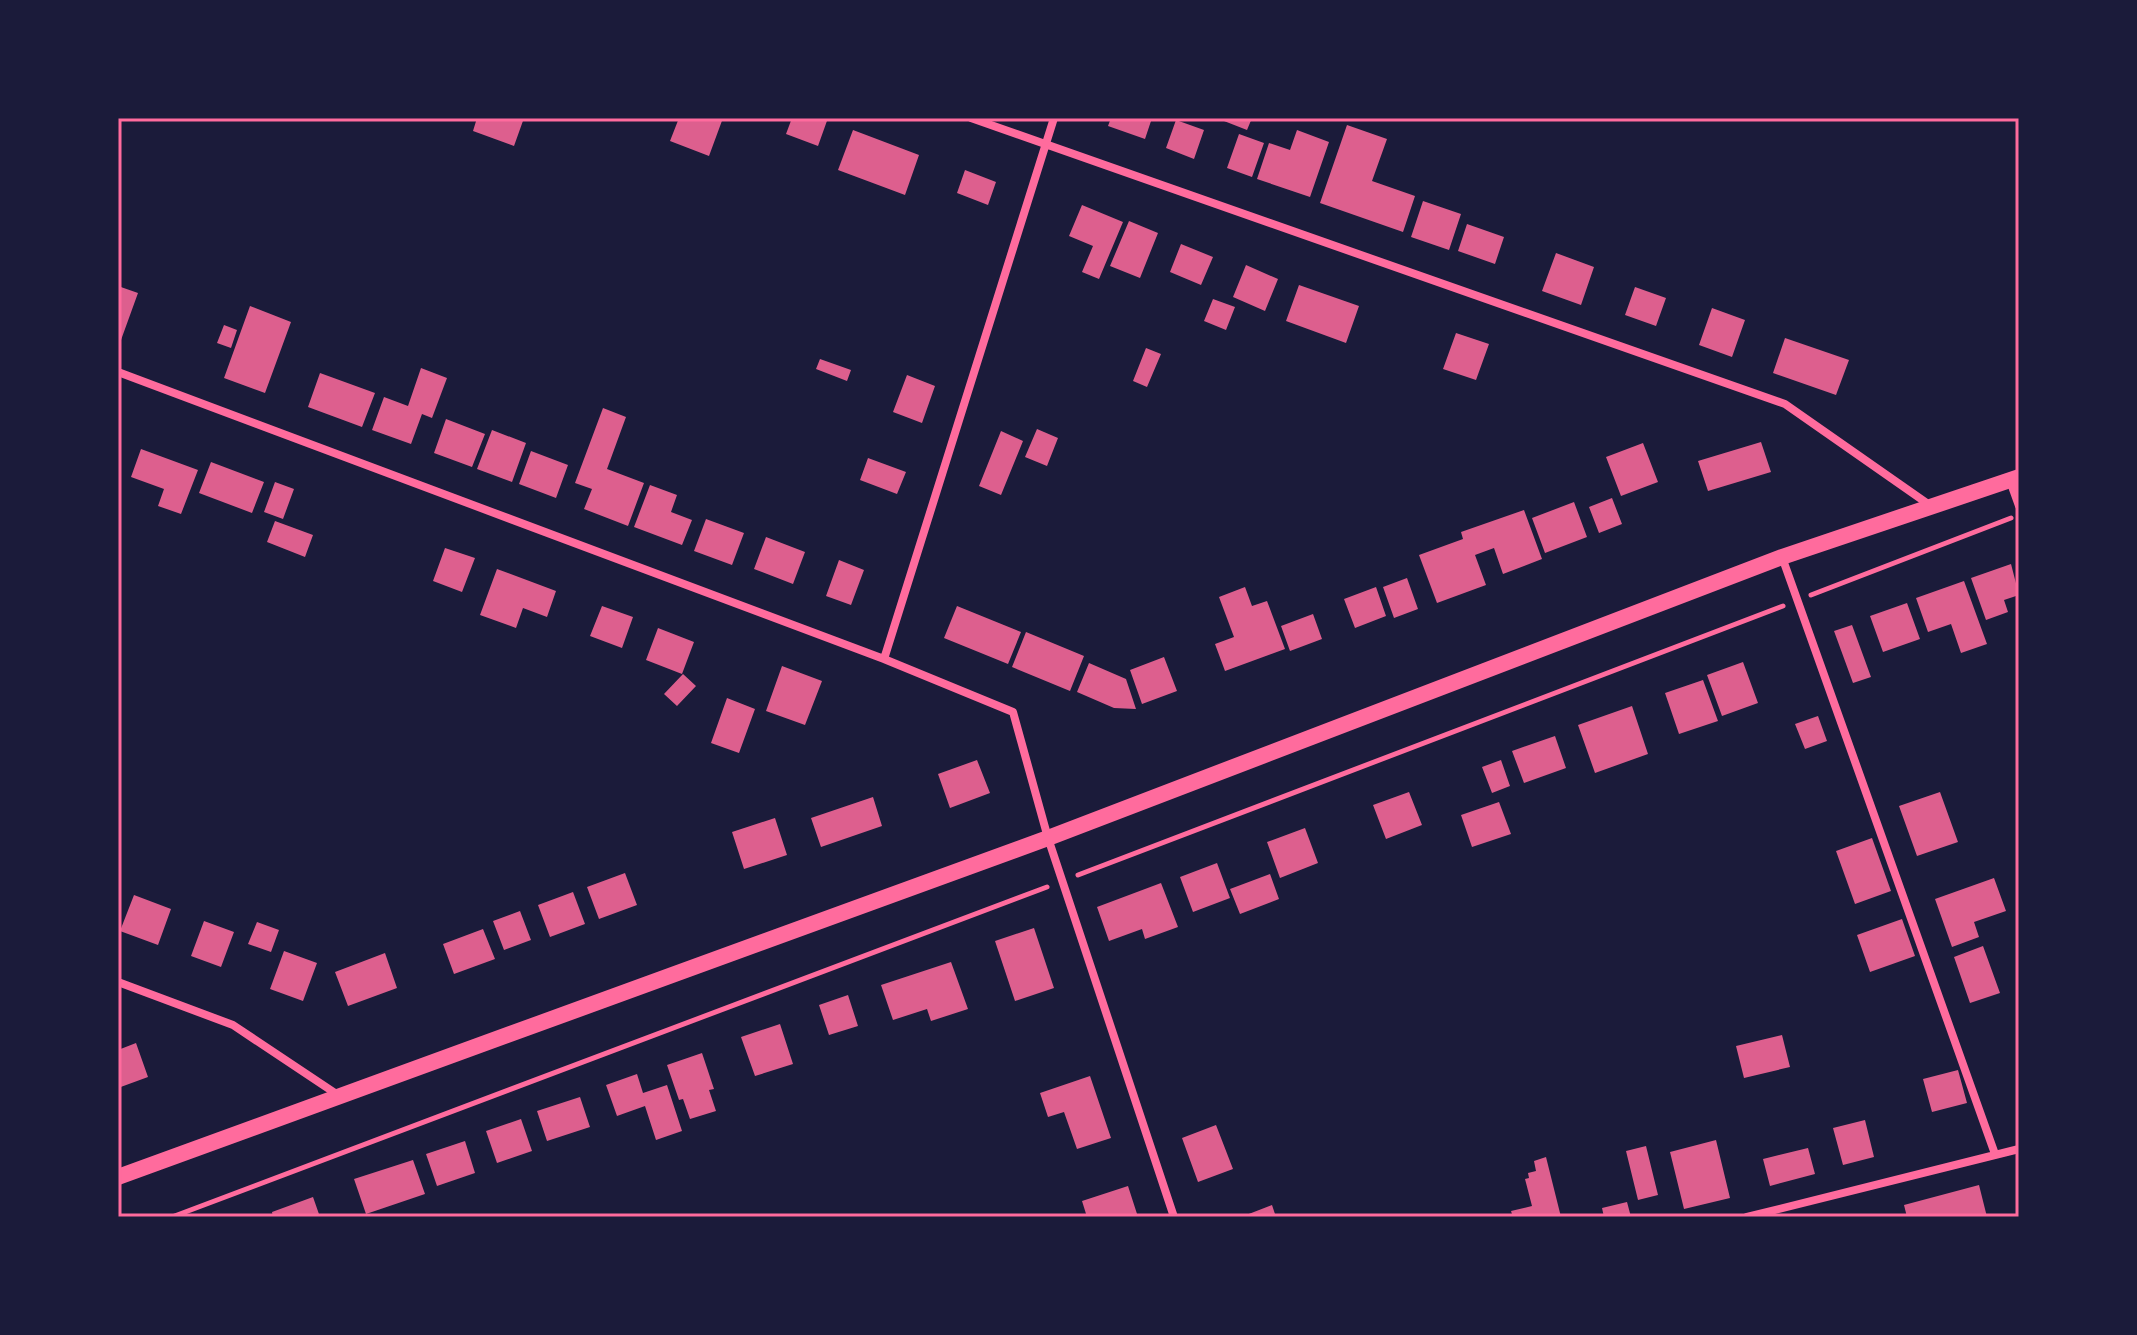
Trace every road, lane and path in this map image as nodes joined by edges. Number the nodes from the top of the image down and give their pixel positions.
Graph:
1 (971, 118) edge
2 (1054, 118) edge
3 (1044, 144) junction
4 (118, 372) edge
5 (2015, 478) edge
6 (2019, 506) edge
7 (1932, 507) junction
8 (2019, 515) edge
9 (1782, 557) junction
10 (1798, 600) junction
11 (884, 659) junction
12 (1048, 838) junction
13 (1062, 881) junction
14 (118, 982) edge
15 (339, 1095) junction
16 (2019, 1149) edge
17 (1995, 1154) junction
18 (118, 1177) edge
19 (172, 1217) edge
20 (1174, 1217) edge
21 (1747, 1217) edge

1 - 3 street
2 - 3 street
3 - 7 street
3 - 11 street
4 - 11 street
5 - 6 street
5 - 7 main road
7 - 9 main road
8 - 10 path
9 - 10 street
9 - 12 main road
10 - 13 path
10 - 17 street
11 - 12 street
12 - 13 street
12 - 15 main road
13 - 19 path
13 - 20 street
14 - 15 street
15 - 18 main road
16 - 17 street
17 - 21 street

